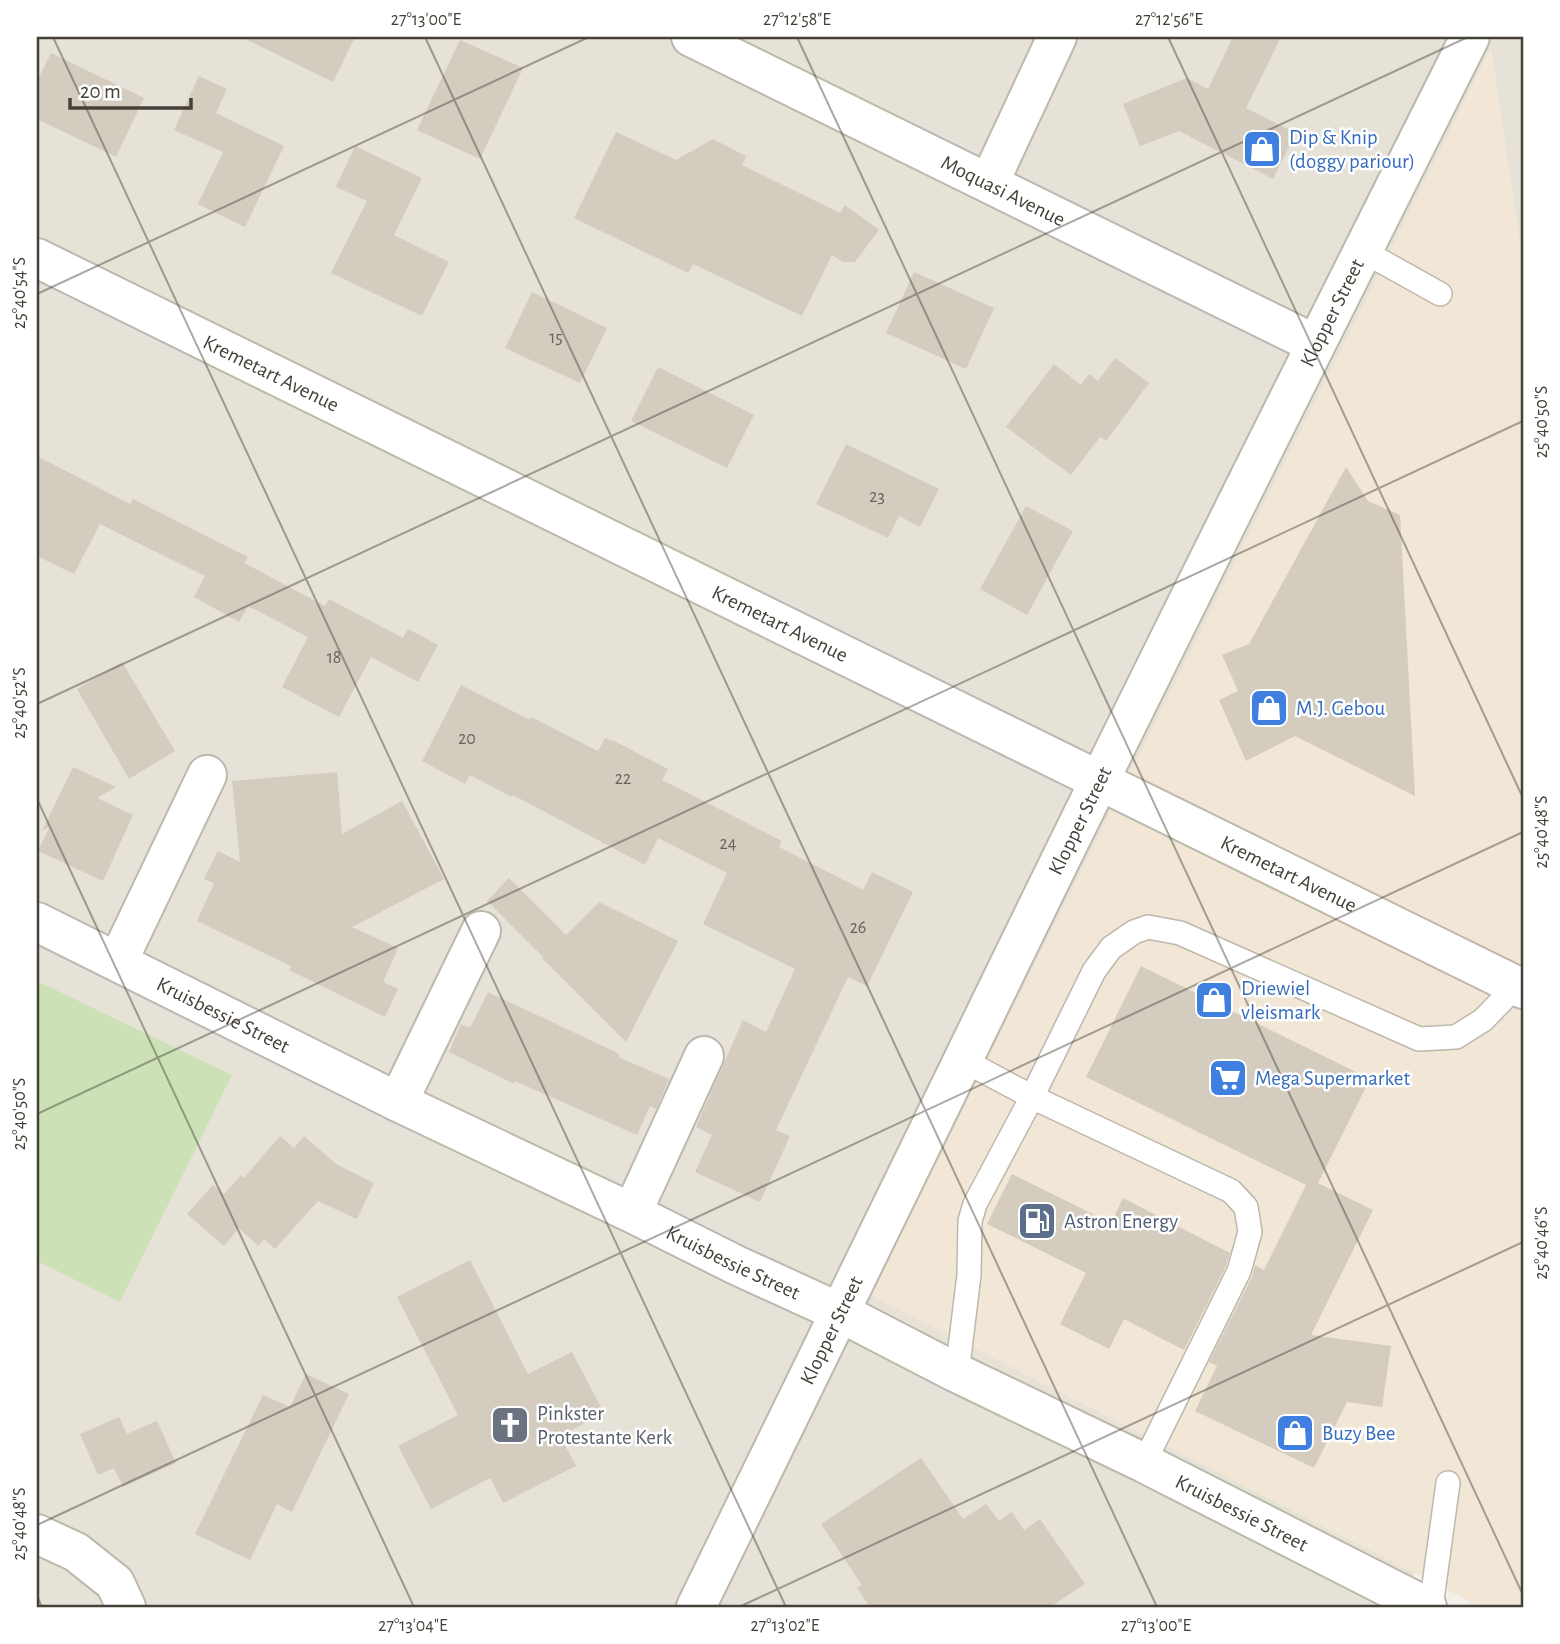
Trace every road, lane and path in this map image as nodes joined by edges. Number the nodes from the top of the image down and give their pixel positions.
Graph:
1 (691, 37) edge
2 (1057, 37) edge
3 (1470, 37) edge
4 (989, 183) junction
5 (1363, 251) junction
6 (37, 258) edge
7 (1440, 293) dead end
8 (1315, 344) junction
9 (207, 775) dead end
10 (1100, 782) junction
11 (37, 922) edge
12 (481, 931) dead end
13 (118, 961) junction
14 (1519, 988) edge
15 (704, 1056) dead end
16 (963, 1060) junction
17 (1032, 1097) junction
18 (398, 1102) junction
19 (632, 1213) junction
20 (841, 1313) junction
21 (957, 1373) junction
22 (1143, 1463) junction
23 (1448, 1483) dead end
24 (37, 1534) edge
25 (126, 1607) edge
26 (696, 1607) edge
27 (1429, 1607) edge

1 - 4 street, Moquasi Avenue
2 - 4 street
3 - 5 street, Klopper Street
4 - 8 street, Moquasi Avenue
5 - 7 lane
5 - 8 street, Klopper Street
6 - 10 street, Kremetart Avenue
8 - 10 street, Klopper Street
9 - 13 street
10 - 14 street, Kremetart Avenue
10 - 16 street, Klopper Street
11 - 13 street, Kruisbessie Street
12 - 18 street
13 - 18 street, Kruisbessie Street
14 - 17 lane
15 - 19 street
16 - 17 lane
16 - 20 street, Klopper Street
17 - 21 lane
17 - 22 lane
18 - 19 street, Kruisbessie Street
19 - 20 street, Kruisbessie Street
20 - 21 street, Kruisbessie Street
20 - 26 street, Klopper Street
21 - 22 street, Kruisbessie Street
22 - 27 street, Kruisbessie Street
23 - 27 lane
24 - 25 street

